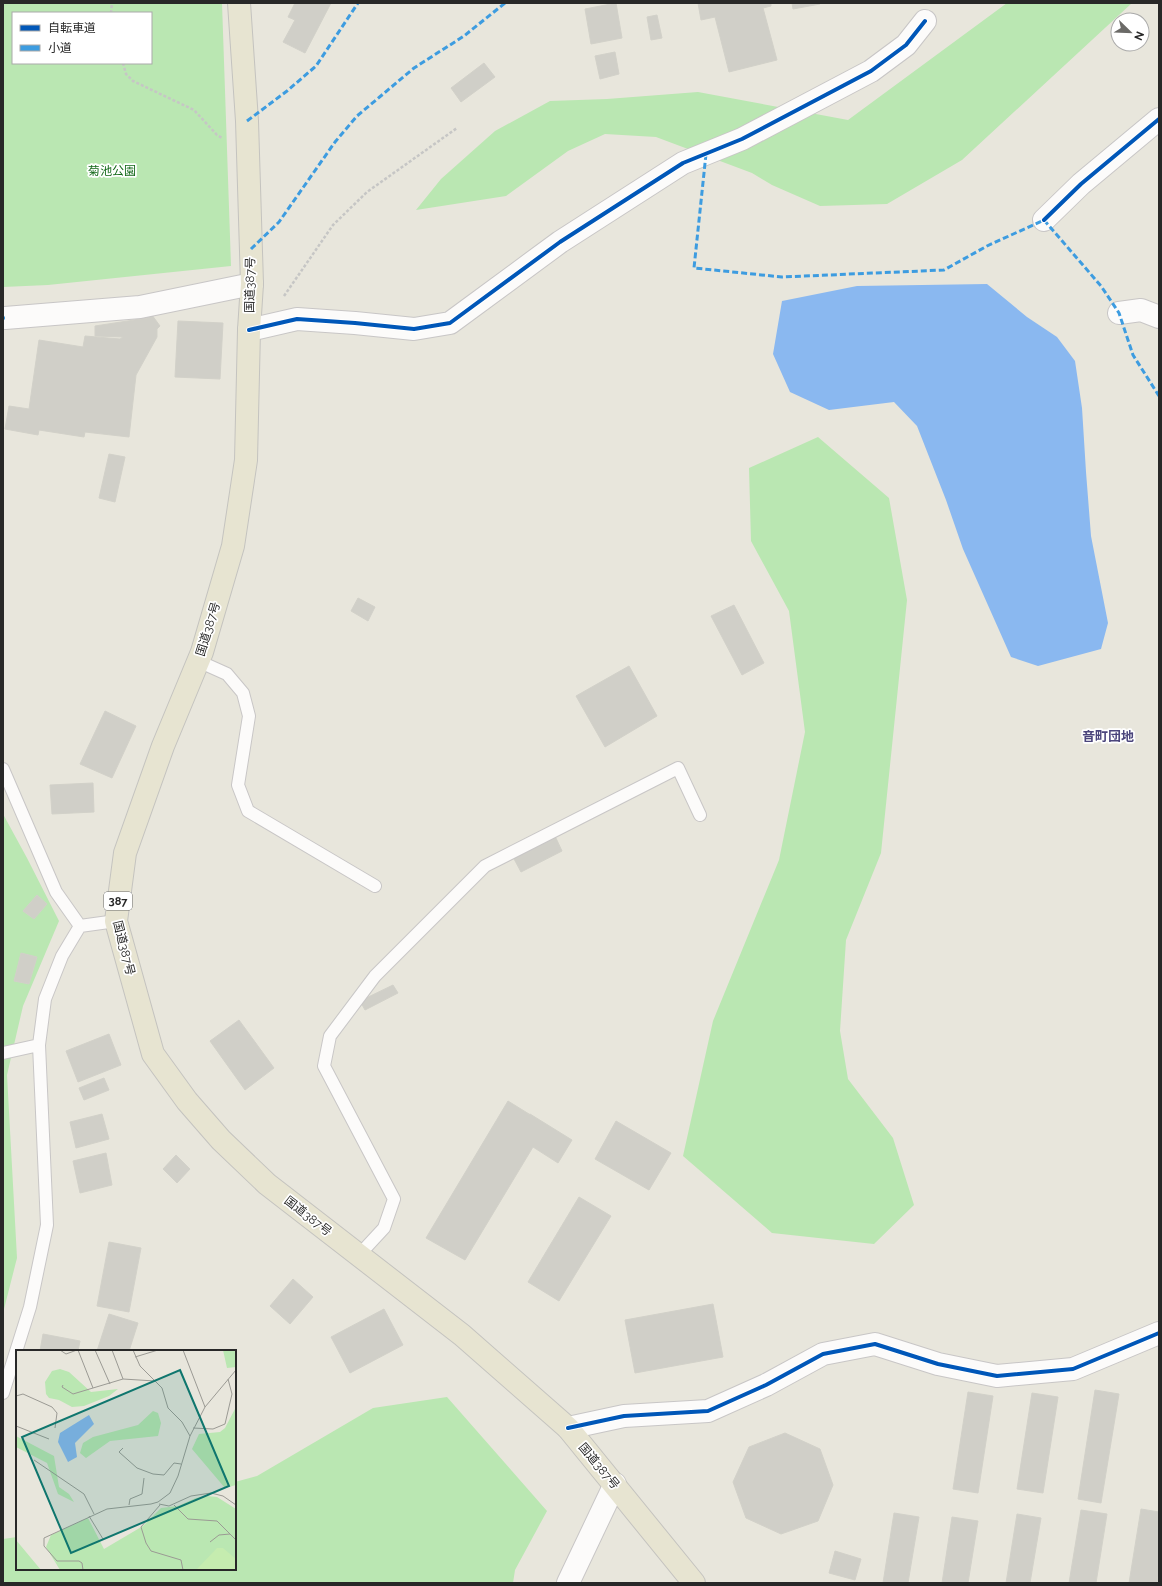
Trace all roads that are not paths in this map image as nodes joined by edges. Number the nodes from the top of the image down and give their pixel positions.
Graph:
1 (239, 3) edge
2 (925, 21) dead end
3 (1159, 119) edge
4 (1044, 220) dead end
5 (252, 284) junction
6 (1119, 313) dead end
7 (1159, 317) edge
8 (5, 318) dead end
9 (249, 330) junction
10 (198, 661) junction
11 (3, 769) edge
12 (700, 815) dead end
13 (375, 886) dead end
14 (116, 921) junction
15 (80, 926) junction
16 (38, 1045) junction
17 (3, 1053) edge
18 (359, 1255) junction
19 (1158, 1331) edge
20 (16, 1350) edge
21 (16, 1352) edge
22 (3, 1393) edge
23 (568, 1428) junction
24 (615, 1484) junction
25 (568, 1583) edge
26 (694, 1583) edge

1 - 5 highway, 国道387号 / 387
2 - 9 street
3 - 4 street
5 - 8 street
5 - 9 highway, 国道387号 / 387
6 - 7 street
9 - 10 highway, 国道387号 / 387
10 - 13 lane
10 - 14 highway, 国道387号 / 387
11 - 15 lane
12 - 18 lane
14 - 15 lane
14 - 18 highway, 国道387号 / 387
15 - 16 lane
16 - 17 lane
16 - 20 lane
18 - 23 highway, 国道387号 / 387
19 - 23 street
21 - 22 lane
23 - 24 highway, 国道387号 / 387
24 - 25 street
24 - 26 highway, 国道387号 / 387

